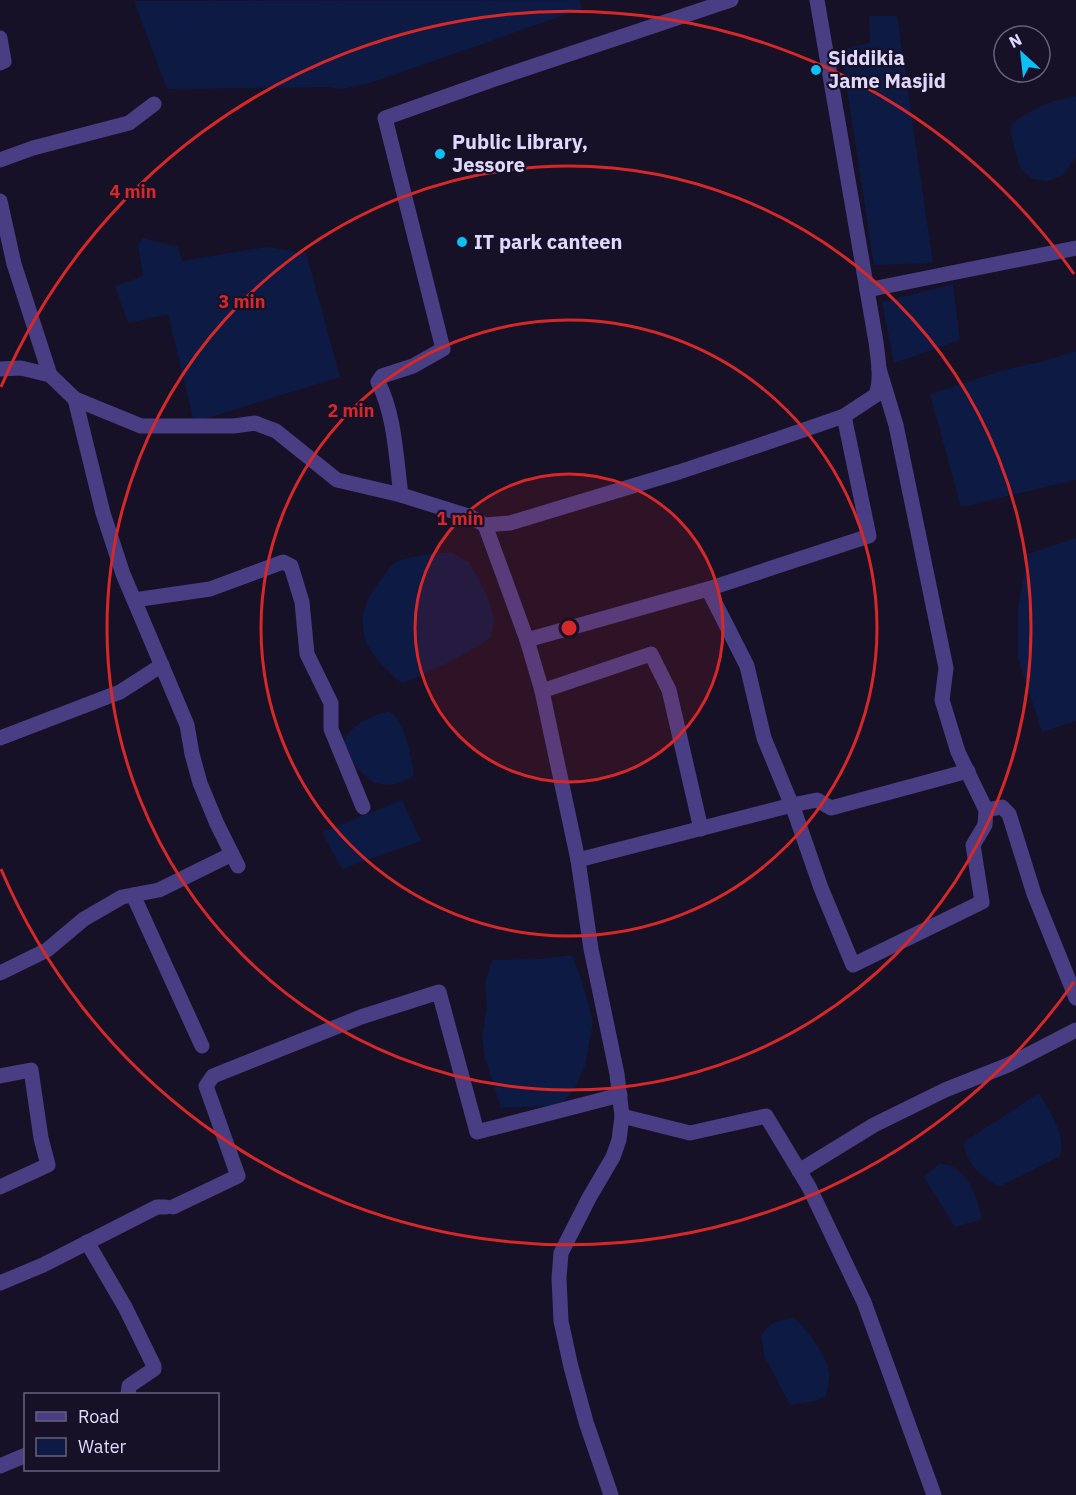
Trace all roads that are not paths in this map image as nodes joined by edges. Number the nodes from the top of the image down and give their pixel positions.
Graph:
1 (731, 0) edge
2 (817, 0) edge
3 (705, 4) edge
4 (0, 38) edge
5 (0, 63) edge
6 (154, 104) dead end
7 (0, 160) edge
8 (0, 201) edge
9 (1076, 248) edge
10 (867, 290) junction
11 (0, 369) edge
12 (879, 369) junction
13 (50, 375) junction
14 (75, 399) junction
15 (844, 416) junction
16 (400, 495) junction
17 (485, 525) junction
18 (708, 589) junction
19 (134, 600) junction
20 (527, 640) junction
21 (162, 665) junction
22 (542, 691) junction
23 (0, 738) edge
24 (968, 771) junction
25 (792, 805) junction
26 (363, 807) dead end
27 (986, 810) junction
28 (701, 828) junction
29 (578, 860) junction
30 (133, 895) junction
31 (0, 973) edge
32 (1076, 998) edge
33 (1076, 1030) edge
34 (202, 1046) dead end
35 (0, 1076) edge
36 (620, 1095) junction
37 (622, 1116) junction
38 (799, 1171) junction
39 (0, 1187) edge
40 (87, 1242) junction
41 (0, 1283) edge
42 (128, 1393) edge
43 (24, 1456) edge
44 (0, 1466) edge
45 (611, 1495) edge
46 (934, 1495) edge

1 - 3 street
2 - 10 street
3 - 16 street
4 - 5 street
6 - 7 street
8 - 13 street
9 - 10 street
10 - 12 street
11 - 13 street
12 - 15 street
12 - 24 street
13 - 14 street
14 - 16 street
14 - 19 street
15 - 17 street
15 - 18 street
16 - 17 street
17 - 20 street
18 - 20 street
18 - 25 street
19 - 21 street
19 - 26 street
20 - 22 street
21 - 23 street
21 - 30 street
22 - 28 street
22 - 29 street
24 - 25 street
24 - 27 street
25 - 27 street
25 - 28 street
27 - 32 street
28 - 29 street
29 - 36 street
30 - 31 street
30 - 34 street
33 - 38 street
35 - 39 street
36 - 37 street
36 - 40 street
37 - 38 street
37 - 45 street
38 - 46 street
40 - 41 street
40 - 42 street
43 - 44 street

